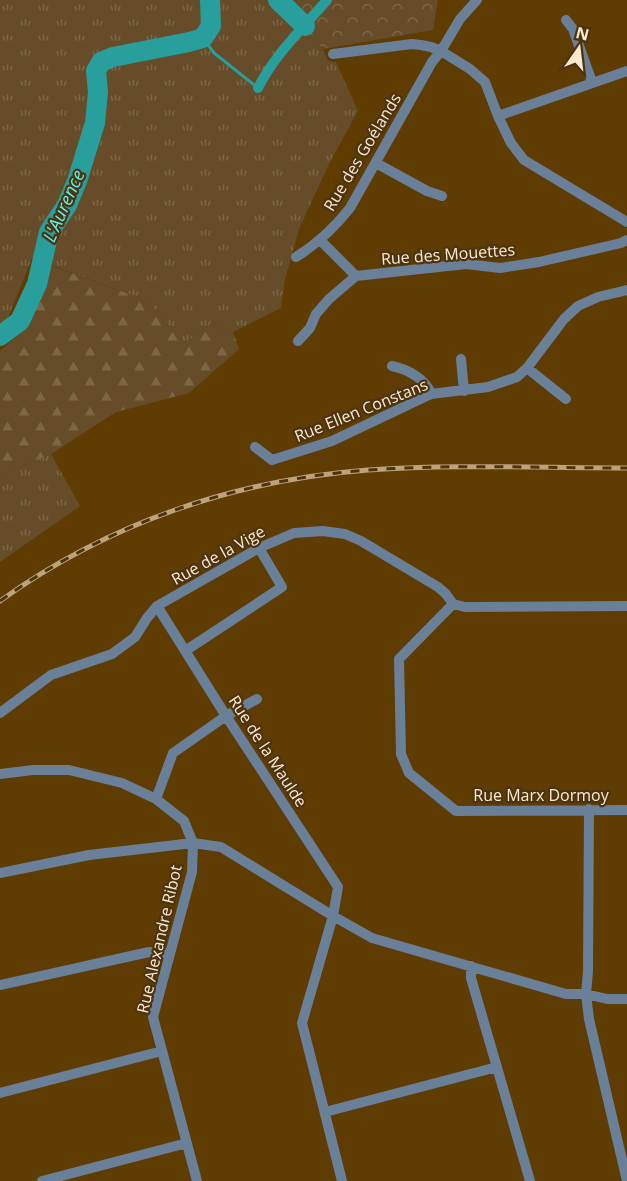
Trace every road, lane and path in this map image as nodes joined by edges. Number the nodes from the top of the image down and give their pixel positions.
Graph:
1 (477, 0) edge
2 (566, 20) dead end
3 (441, 51) junction
4 (333, 54) dead end
5 (627, 71) edge
6 (592, 82) junction
7 (498, 116) junction
8 (376, 163) junction
9 (442, 196) dead end
10 (627, 222) edge
11 (320, 240) junction
12 (627, 240) edge
13 (296, 257) dead end
14 (356, 276) junction
15 (627, 290) edge
16 (298, 341) dead end
17 (461, 359) dead end
18 (392, 366) dead end
19 (527, 368) junction
20 (464, 391) junction
21 (431, 394) junction
22 (566, 399) dead end
23 (255, 447) dead end
24 (259, 548) junction
25 (453, 604) junction
26 (157, 606) junction
27 (627, 606) edge
28 (185, 651) junction
29 (256, 699) dead end
30 (0, 713) edge
31 (226, 716) junction
32 (0, 774) edge
33 (156, 799) junction
34 (589, 809) junction
35 (627, 810) edge
36 (193, 843) junction
37 (0, 873) edge
38 (333, 916) junction
39 (170, 954) junction
40 (471, 966) junction
41 (0, 985) edge
42 (586, 994) junction
43 (627, 999) edge
44 (162, 1051) junction
45 (497, 1067) junction
46 (0, 1093) edge
47 (325, 1112) junction
48 (187, 1143) junction
49 (42, 1181) edge
50 (196, 1181) edge
51 (342, 1181) edge
52 (530, 1181) edge
53 (627, 1181) edge

1 - 3 street, Rue des Goélands
2 - 6 street
3 - 4 street
3 - 7 street
3 - 8 street, Rue des Goélands
5 - 6 street
6 - 7 street
7 - 10 street
8 - 9 street
8 - 11 street, Rue des Goélands
11 - 13 street, Rue des Goélands
11 - 14 street
12 - 14 street, Rue des Mouettes
14 - 16 street
15 - 19 street, Rue Ellen Constans
17 - 20 street
18 - 21 street
19 - 20 street, Rue Ellen Constans
19 - 22 street
20 - 21 street, Rue Ellen Constans
21 - 23 street, Rue Ellen Constans
24 - 25 street, Rue de la Vige
24 - 26 street, Rue de la Vige
24 - 28 street
25 - 27 street
25 - 34 street, Rue Marx Dormoy
26 - 28 street, Rue de la Maulde
26 - 30 street
28 - 31 street, Rue de la Maulde
29 - 31 street
31 - 33 street
31 - 38 street, Rue de la Maulde
32 - 33 street
33 - 36 street
34 - 35 street, Rue Marx Dormoy
34 - 42 street
36 - 37 street
36 - 38 street
36 - 39 street, Rue Alexandre Ribot
38 - 40 street
38 - 47 street, Rue de la Maulde
39 - 41 street
39 - 44 street, Rue Alexandre Ribot
40 - 42 street
40 - 45 street
42 - 43 street
42 - 53 street
44 - 46 street
44 - 48 street, Rue Alexandre Ribot
45 - 47 street
45 - 52 street
47 - 51 street, Rue de la Maulde
48 - 49 street
48 - 50 street, Rue Alexandre Ribot

